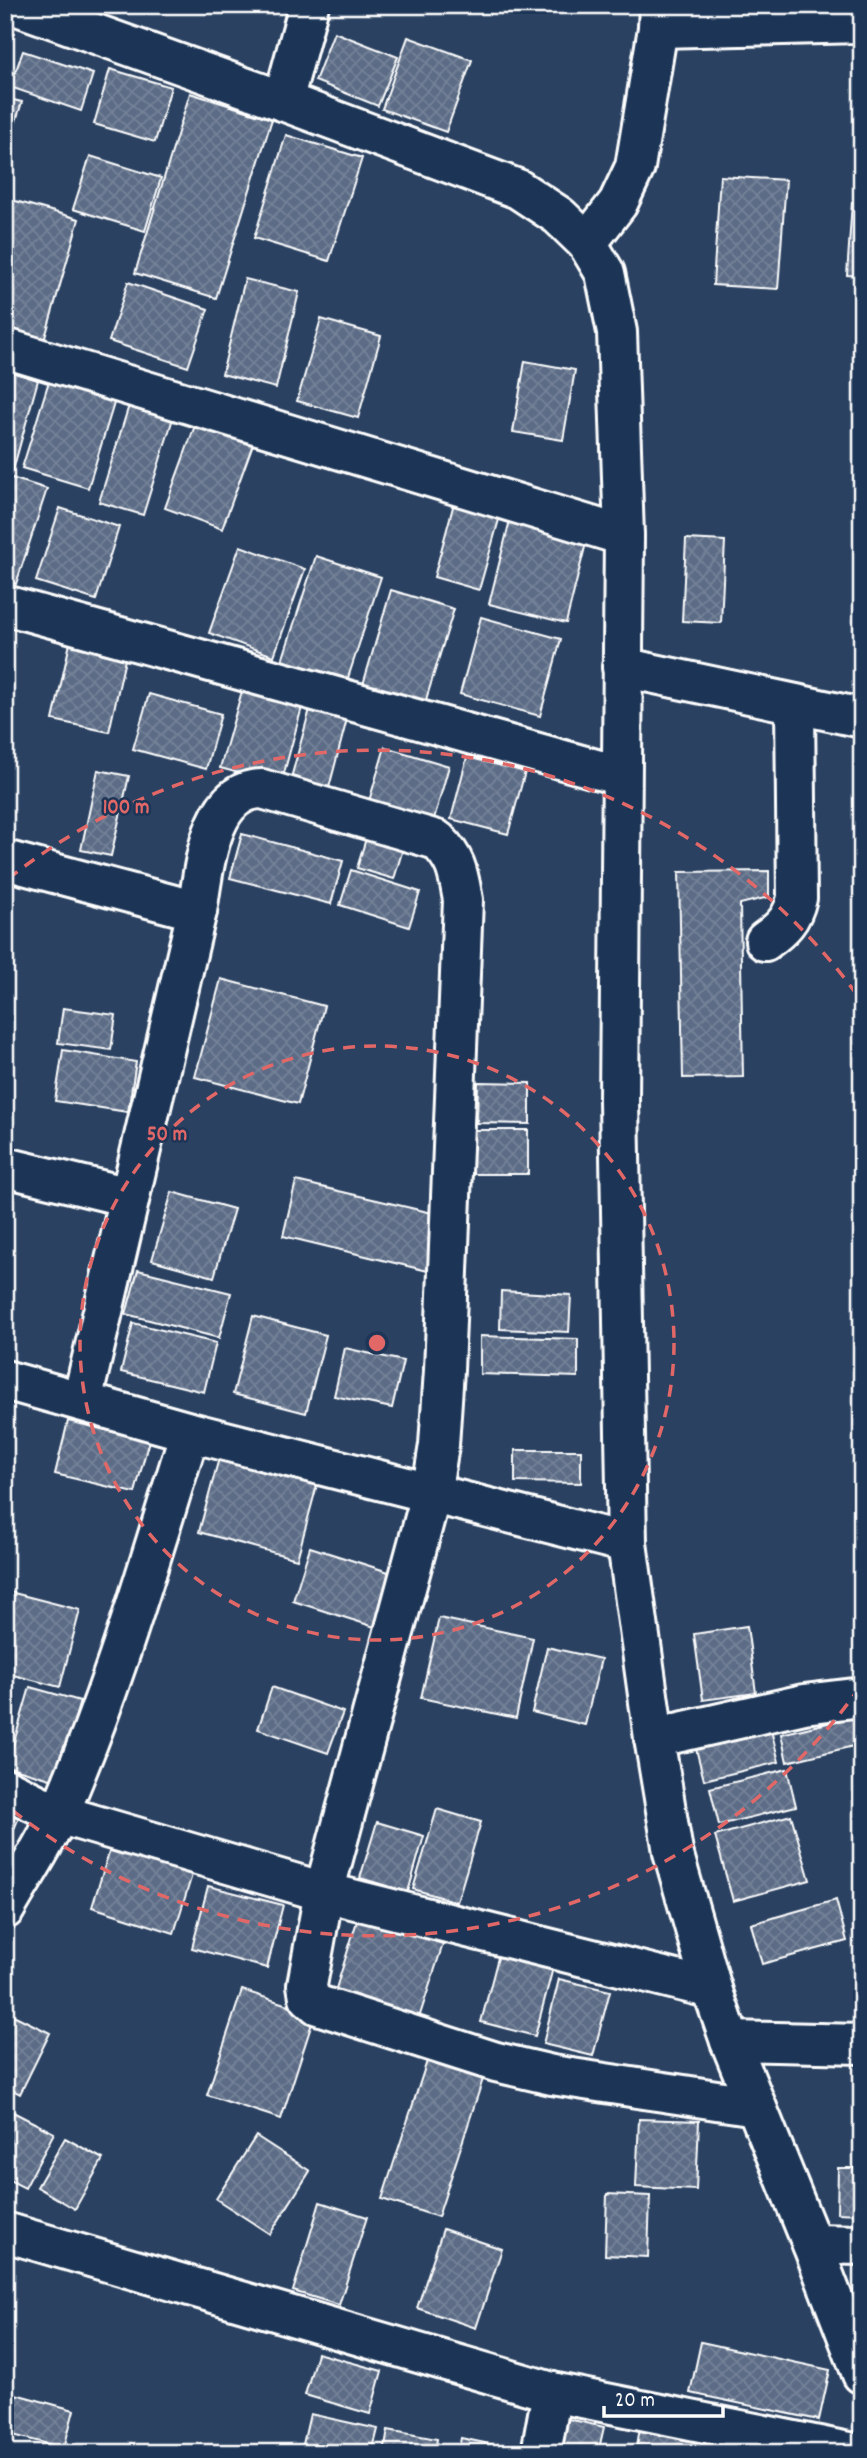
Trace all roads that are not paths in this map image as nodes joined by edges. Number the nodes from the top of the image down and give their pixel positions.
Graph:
1 (15, 5) edge
2 (309, 5) edge
3 (658, 17) edge
4 (862, 23) edge
5 (283, 100) junction
6 (587, 243) junction
7 (5, 348) edge
8 (624, 536) junction
9 (5, 605) edge
10 (622, 667) junction
11 (795, 705) junction
12 (862, 718) edge
13 (621, 776) junction
14 (5, 860) edge
15 (197, 911) junction
16 (765, 941) dead end
17 (6, 1168) edge
18 (129, 1197) junction
19 (5, 1380) edge
20 (82, 1401) junction
21 (190, 1432) junction
22 (431, 1495) junction
23 (627, 1544) junction
24 (862, 1699) edge
25 (654, 1738) junction
26 (5, 1788) edge
27 (58, 1814) junction
28 (324, 1892) junction
29 (5, 1909) edge
30 (712, 1989) junction
31 (730, 2041) junction
32 (862, 2044) edge
33 (756, 2106) junction
34 (5, 2232) edge
35 (812, 2244) junction
36 (862, 2245) edge
37 (862, 2374) edge
38 (552, 2392) junction
39 (541, 2453) edge
40 (854, 2453) edge

1 - 5 street
2 - 5 street
3 - 4 street
3 - 6 street
5 - 6 street
6 - 8 street
7 - 8 street
8 - 10 street
9 - 13 street
10 - 11 street
10 - 13 street
11 - 12 street
11 - 16 street
13 - 23 street
14 - 15 street
15 - 18 street
15 - 22 street
17 - 18 street
18 - 20 street
19 - 20 street
20 - 21 street
21 - 22 street
21 - 27 street
22 - 23 street
22 - 28 street
23 - 25 street
24 - 25 street
25 - 30 street
26 - 27 street
27 - 28 street
27 - 29 street
28 - 30 street
28 - 33 street
30 - 31 street
31 - 32 street
31 - 33 street
33 - 35 street
34 - 38 street
35 - 36 street
35 - 37 street
38 - 39 street
38 - 40 street

